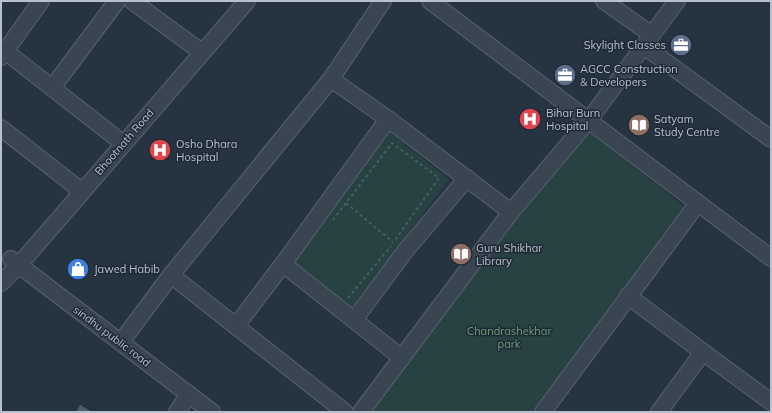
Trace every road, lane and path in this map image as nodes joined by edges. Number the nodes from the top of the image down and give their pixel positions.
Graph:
1 (41, 1) edge
2 (117, 1) edge
3 (132, 1) edge
4 (235, 1) edge
5 (247, 1) edge
6 (383, 1) edge
7 (430, 1) edge
8 (604, 1) edge
9 (677, 1) edge
10 (648, 40) junction
11 (196, 48) junction
12 (3, 54) edge
13 (331, 79) junction
14 (52, 88) junction
15 (388, 119) junction
16 (589, 120) junction
17 (1, 128) edge
18 (115, 138) junction
19 (771, 139) edge
20 (467, 178) junction
21 (77, 189) junction
22 (346, 203) junction
23 (698, 203) junction
24 (512, 212) junction
25 (332, 222) dead end
26 (394, 241) junction
27 (771, 258) edge
28 (15, 262) junction
29 (284, 264) junction
30 (171, 275) junction
31 (1, 279) edge
32 (1, 283) edge
33 (628, 296) junction
34 (346, 300) dead end
35 (354, 320) junction
36 (236, 326) junction
37 (121, 342) junction
38 (703, 352) junction
39 (402, 358) junction
40 (189, 394) junction
41 (771, 402) edge
42 (771, 406) edge
43 (177, 412) edge
44 (212, 412) edge
45 (345, 412) edge
46 (361, 412) edge
47 (543, 412) edge
48 (659, 412) edge
49 (766, 412) edge

1 - 12 street
2 - 14 street
3 - 11 street
4 - 11 street, Bhootnath Road
5 - 21 street, Bhootnath Road
6 - 13 street
7 - 16 street
8 - 10 street
9 - 10 street
10 - 16 street
10 - 19 street
11 - 18 street, Bhootnath Road
12 - 14 street
13 - 15 street
13 - 30 street
14 - 18 street
15 - 20 street
15 - 29 street
16 - 23 street
16 - 24 street
17 - 21 street
18 - 21 street, Bhootnath Road
20 - 24 street
20 - 35 street
21 - 28 street, Bhootnath Road
22 - 25 path
22 - 26 path
22 - 26 path
23 - 27 street
23 - 33 street
24 - 39 street
26 - 34 path
28 - 31 street, Bhootnath Road
28 - 32 street, Bhootnath Road
28 - 37 street, sindhu public road
29 - 35 street
29 - 36 street
30 - 36 street
30 - 37 street
33 - 38 street
33 - 47 street
35 - 39 street
36 - 45 street
37 - 40 street, sindhu public road
38 - 41 street
38 - 48 street
39 - 46 street
40 - 43 street
40 - 44 street, sindhu public road
42 - 49 street

